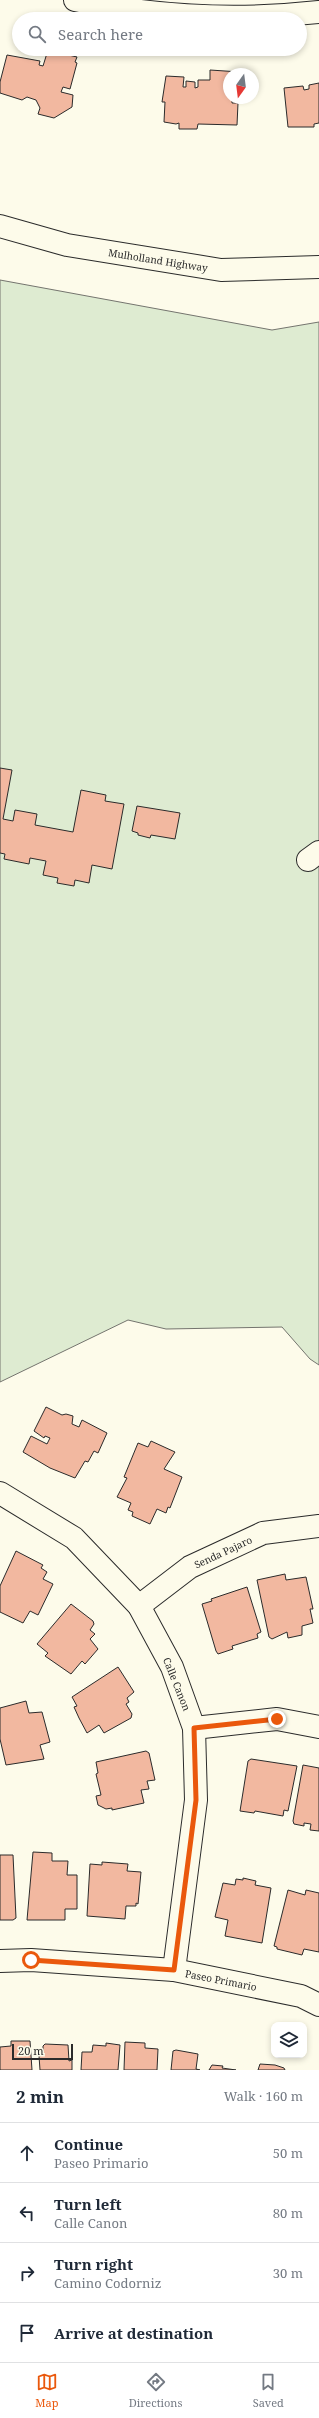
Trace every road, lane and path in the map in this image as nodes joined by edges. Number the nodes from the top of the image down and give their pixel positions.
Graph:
1 (75, 0) edge
2 (155, 12) edge
3 (319, 12) edge
4 (307, 13) edge
5 (0, 226) edge
6 (319, 267) edge
7 (0, 1493) edge
8 (319, 1526) edge
9 (139, 1606) junction
10 (319, 1727) edge
11 (194, 1728) junction
12 (0, 1961) edge
13 (174, 1970) junction
14 (319, 2005) edge

1 - 2 street
3 - 4 street
5 - 6 street, Mulholland Highway
7 - 9 street, Calle Canon
8 - 9 street, Senda Pajaro
9 - 11 street, Calle Canon
10 - 11 street
11 - 13 street, Calle Canon
12 - 13 street, Paseo Primario
13 - 14 street, Paseo Primario

